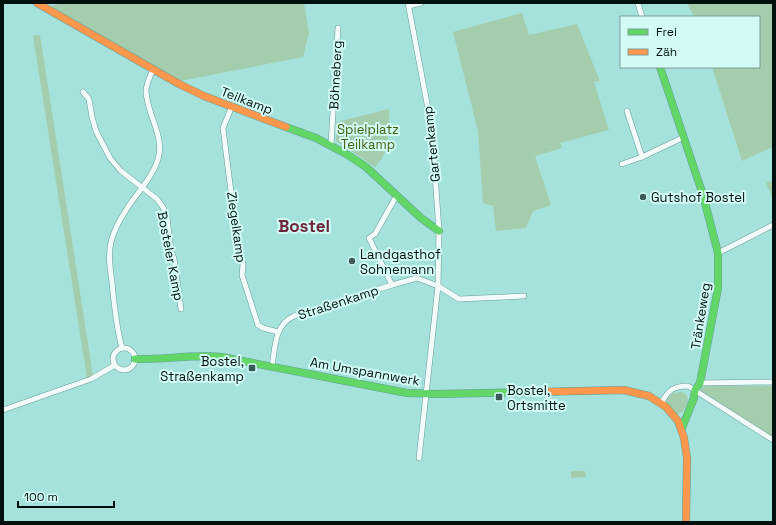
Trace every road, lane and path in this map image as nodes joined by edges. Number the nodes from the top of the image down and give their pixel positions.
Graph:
1 (37, 3) edge
2 (422, 3) edge
3 (638, 3) edge
4 (408, 4) edge
5 (642, 16) edge
6 (338, 28) dead end
7 (660, 68) edge
8 (153, 70) junction
9 (83, 92) dead end
10 (232, 106) junction
11 (627, 111) dead end
12 (684, 137) junction
13 (331, 145) junction
14 (642, 157) junction
15 (622, 164) dead end
16 (142, 187) junction
17 (397, 195) junction
18 (773, 225) edge
19 (439, 231) junction
20 (718, 253) junction
21 (392, 284) junction
22 (438, 286) junction
23 (524, 296) dead end
24 (181, 309) dead end
25 (278, 332) junction
26 (122, 348) junction
27 (135, 359) junction
28 (115, 365) junction
29 (272, 367) junction
30 (773, 382) edge
31 (700, 383) junction
32 (694, 390) junction
33 (426, 394) junction
34 (662, 402) junction
35 (3, 410) edge
36 (682, 428) junction
37 (773, 440) edge
38 (419, 458) dead end
39 (686, 522) edge

1 - 8 street, Teilkamp
2 - 4 street
3 - 5 street
4 - 19 street, Gartenkamp
6 - 13 street, Böhneberg
7 - 12 street, Tränkeweg
8 - 10 street, Teilkamp
8 - 16 street
9 - 16 street, Bosteler Kamp
10 - 13 street, Teilkamp
10 - 25 street, Ziegelkamp
11 - 14 street
12 - 14 street
12 - 20 street, Tränkeweg
13 - 17 street, Teilkamp
14 - 15 street
16 - 24 street, Bosteler Kamp
16 - 26 street
17 - 19 street, Teilkamp
17 - 21 street
18 - 20 street
19 - 22 street, Gartenkamp
20 - 31 street, Tränkeweg
21 - 22 street, Straßenkamp
21 - 25 street, Straßenkamp
22 - 23 street
22 - 33 street, Gartenkamp
25 - 29 street
26 - 27 street
26 - 28 street
27 - 28 street
27 - 29 street, Am Umspannwerk
28 - 35 street
29 - 33 street, Am Umspannwerk
30 - 31 street
31 - 32 street, Tränkeweg
32 - 34 street
32 - 36 street, Tränkeweg
32 - 37 street
33 - 34 street, Am Umspannwerk
33 - 38 street, Gartenkamp
34 - 36 street
36 - 39 street

